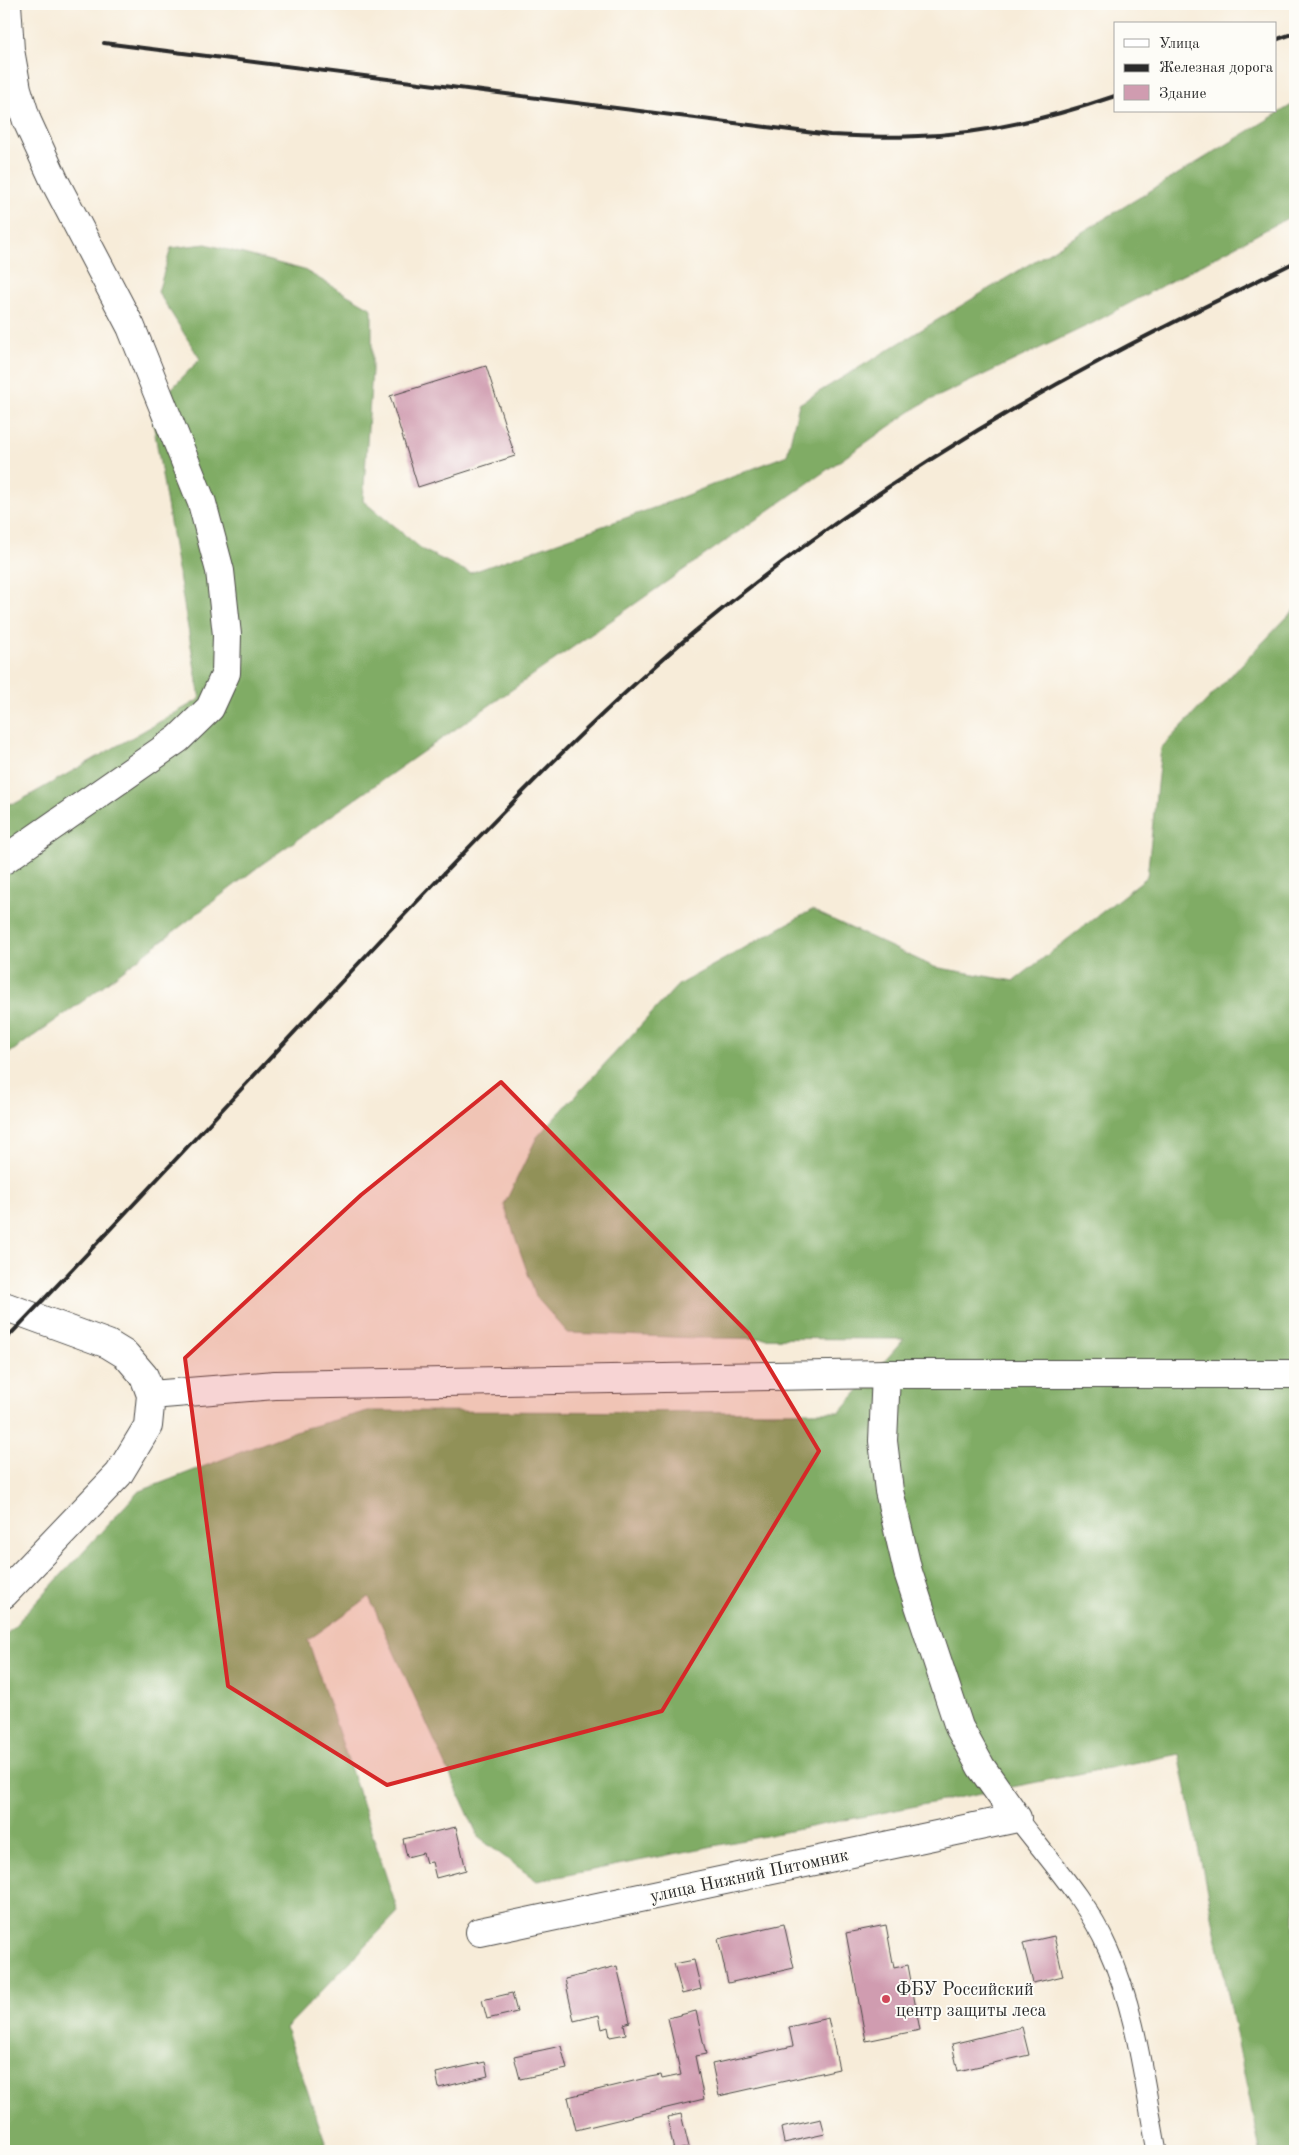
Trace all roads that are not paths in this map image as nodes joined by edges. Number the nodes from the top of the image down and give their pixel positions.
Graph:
1 (7, 4) edge
2 (4, 860) edge
3 (4, 1306) edge
4 (886, 1374) junction
5 (1295, 1374) edge
6 (151, 1394) junction
7 (4, 1594) edge
8 (1018, 1818) junction
9 (480, 1932) dead end
10 (1157, 2151) edge

1 - 2 street
3 - 6 street
4 - 5 street
4 - 6 street
4 - 8 street
6 - 7 street
8 - 9 street, улица Нижний Питомник
8 - 10 lane

